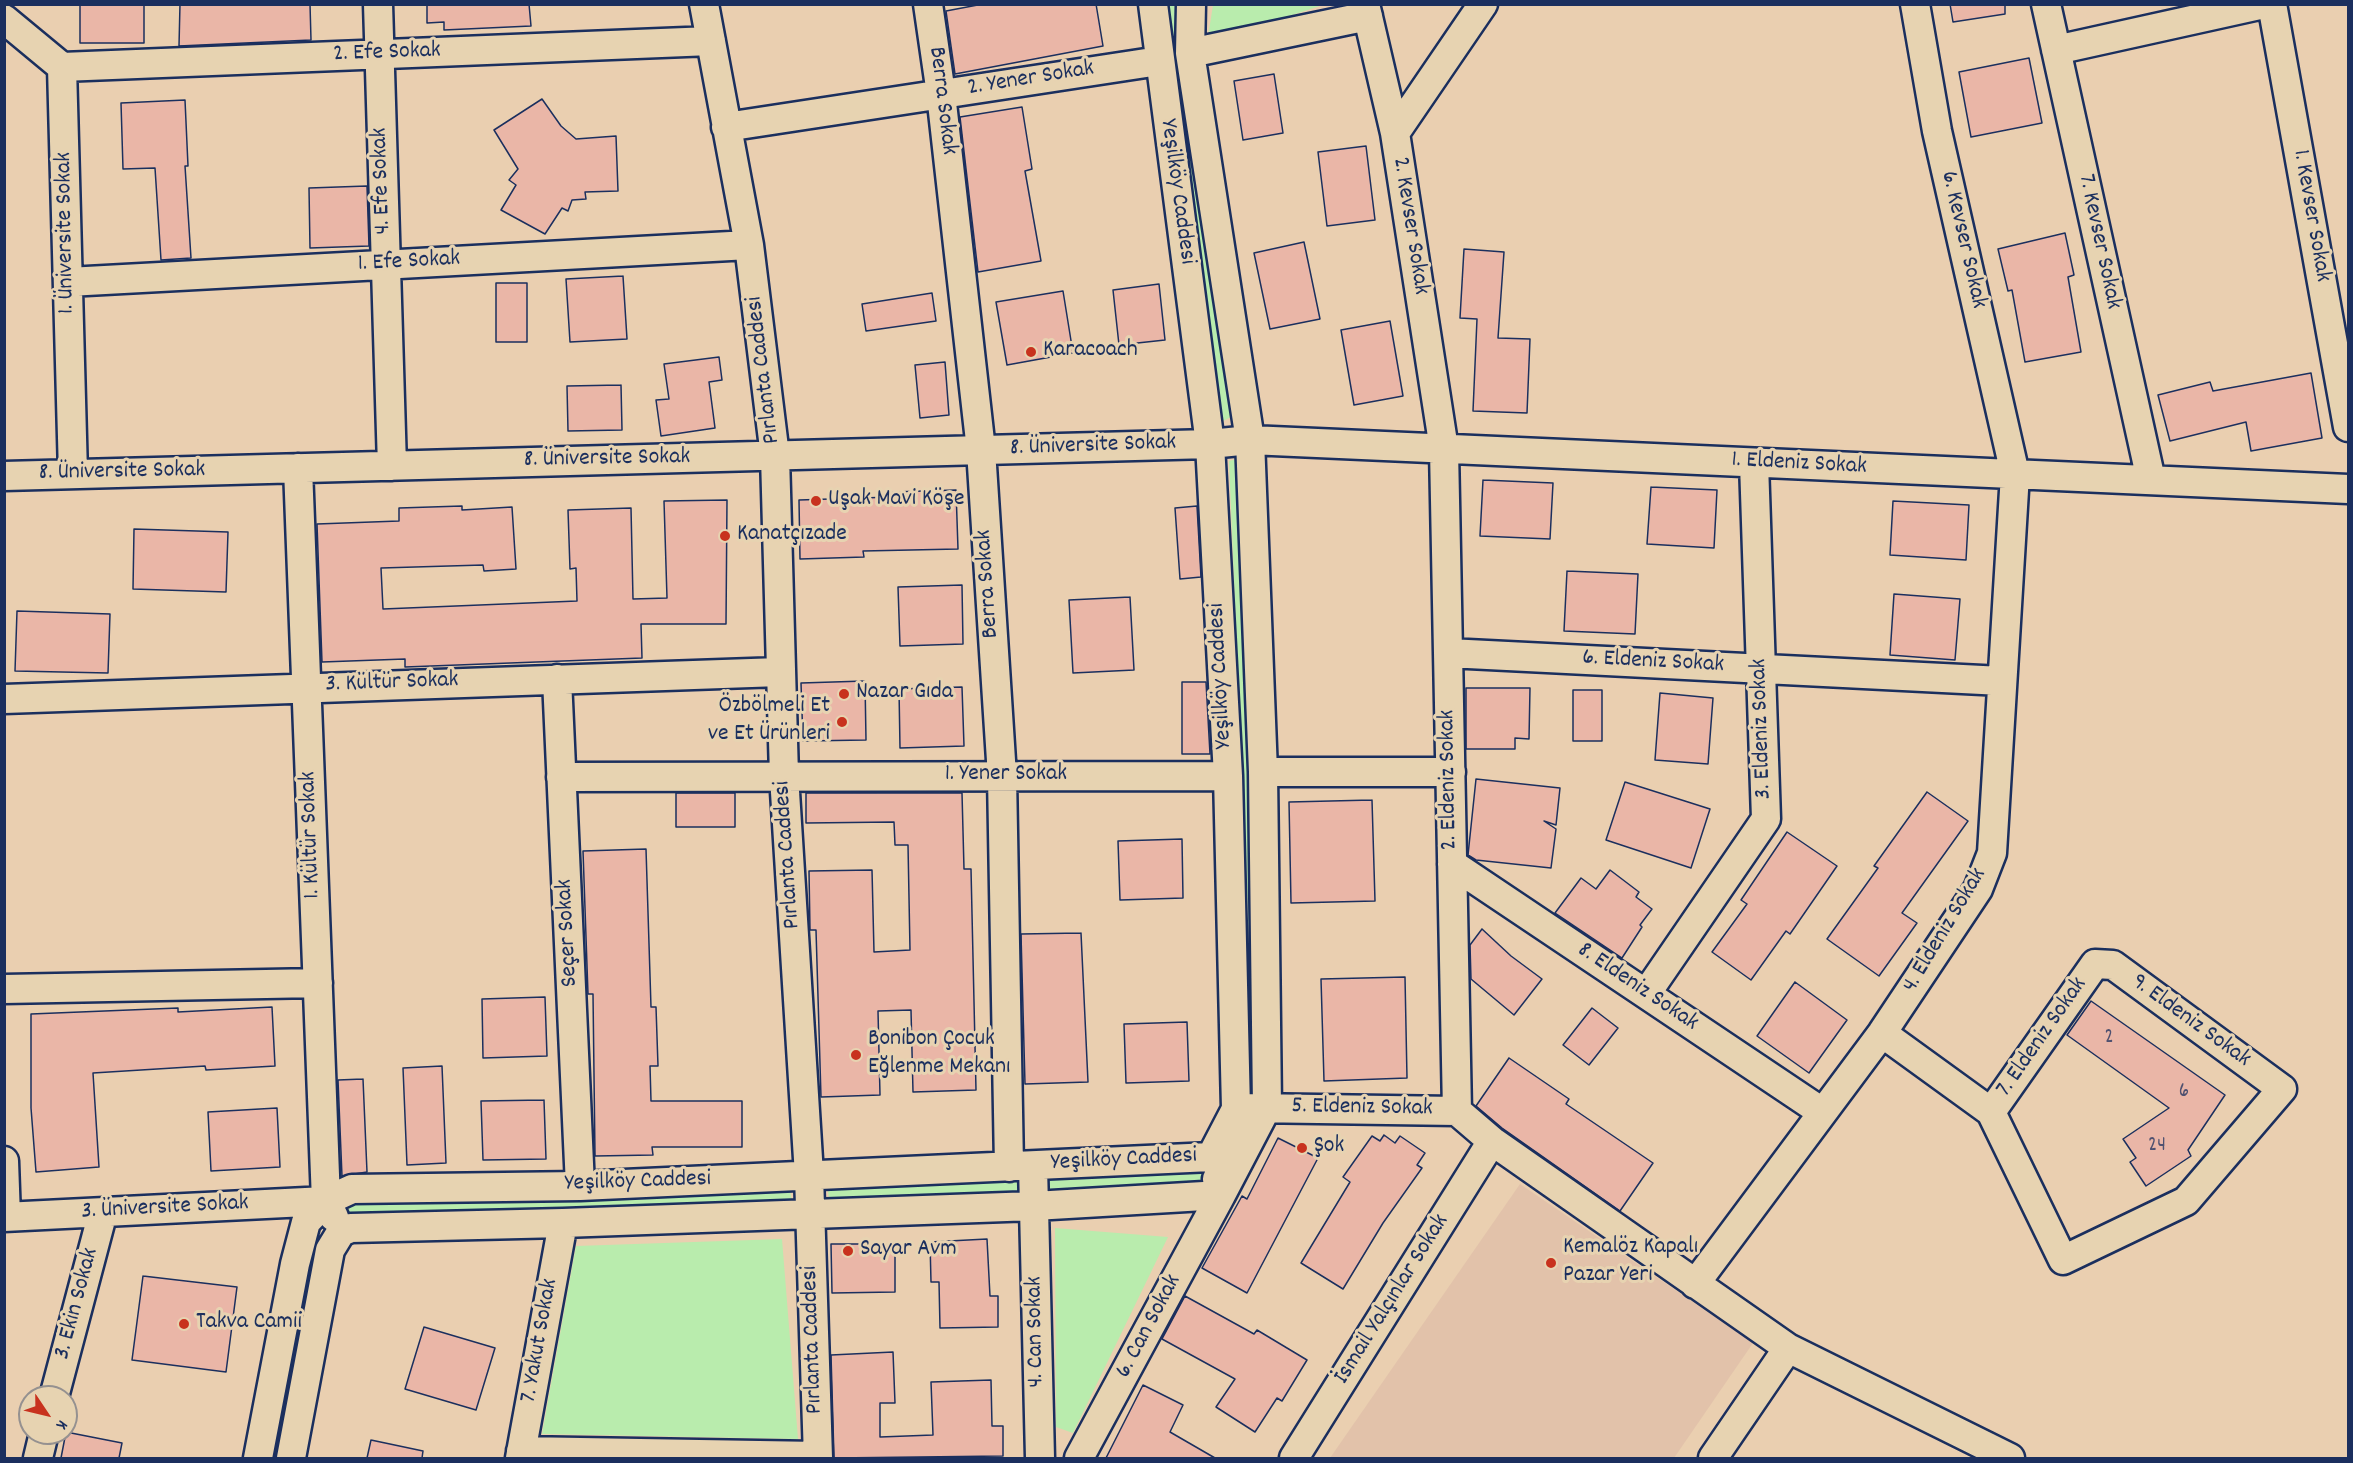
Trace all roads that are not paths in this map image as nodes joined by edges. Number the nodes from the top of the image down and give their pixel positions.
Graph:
1 (378, 4) edge
2 (704, 4) edge
3 (928, 4) edge
4 (1153, 4) edge
5 (1191, 4) edge
6 (1483, 4) edge
7 (1915, 4) edge
8 (2046, 4) edge
9 (2264, 4) edge
10 (2272, 4) edge
11 (1367, 10) edge
12 (4, 19) edge
13 (711, 41) junction
14 (2056, 50) junction
15 (1190, 53) junction
16 (380, 55) junction
17 (1159, 61) junction
18 (62, 67) junction
19 (941, 94) junction
20 (726, 127) junction
21 (1395, 133) junction
22 (749, 245) junction
23 (386, 264) junction
24 (68, 282) junction
25 (2349, 427) edge
26 (1250, 440) junction
27 (1210, 444) junction
28 (1444, 449) junction
29 (981, 450) junction
30 (775, 456) junction
31 (1754, 463) junction
32 (392, 466) junction
33 (298, 468) junction
34 (73, 474) junction
35 (2015, 474) junction
36 (4, 476) edge
37 (2151, 480) junction
38 (2349, 489) edge
39 (1448, 653) junction
40 (1760, 669) junction
41 (780, 672) junction
42 (557, 679) junction
43 (2002, 681) junction
44 (305, 687) junction
45 (4, 699) edge
46 (1263, 772) junction
47 (1450, 772) junction
48 (784, 776) junction
49 (1002, 776) junction
50 (1228, 776) junction
51 (561, 777) junction
52 (1452, 864) junction
53 (2095, 964) joint
54 (318, 983) junction
55 (4, 989) edge
56 (1646, 994) junction
57 (1882, 1033) junction
58 (1267, 1107) junction
59 (1236, 1109) junction
60 (1457, 1111) junction
61 (1822, 1112) junction
62 (1991, 1112) junction
63 (1492, 1141) junction
64 (1212, 1158) junction
65 (4, 1161) edge
66 (1021, 1166) junction
67 (809, 1175) junction
68 (580, 1186) junction
69 (1221, 1195) junction
70 (326, 1201) junction
71 (1034, 1206) junction
72 (103, 1212) junction
73 (811, 1214) junction
74 (5, 1217) edge
75 (562, 1223) junction
76 (341, 1232) junction
77 (1695, 1284) junction
78 (1788, 1348) junction
79 (57, 1385) edge
80 (521, 1455) edge
81 (818, 1457) edge
82 (258, 1458) edge
83 (291, 1458) edge
84 (1040, 1458) edge
85 (1079, 1458) edge
86 (1293, 1458) edge
87 (1713, 1458) edge
88 (2010, 1458) edge

1 - 16 street, 4. Efe Sokak
2 - 13 street, Pırlanta Caddesi
3 - 19 street, Berra Sokak
4 - 17 street, Yeşilköy Caddesi
5 - 15 street, Yeşilköy Caddesi
6 - 21 street
7 - 35 street, 6. Kevser Sokak
8 - 14 street, 7. Kevser Sokak
9 - 14 street
10 - 25 street, 1. Kevser Sokak
11 - 15 street
11 - 21 street, 2. Kevser Sokak
12 - 18 street
13 - 16 street, 2. Efe Sokak
13 - 20 street, Pırlanta Caddesi
14 - 37 street, 7. Kevser Sokak
15 - 26 street, Yeşilköy Caddesi
16 - 18 street, 2. Efe Sokak
16 - 23 street, 4. Efe Sokak
17 - 19 street, 2. Yener Sokak
17 - 27 street, Yeşilköy Caddesi
18 - 24 street, 1. Üniversite Sokak
19 - 20 street, 2. Yener Sokak
19 - 29 street, Berra Sokak
20 - 22 street, Pırlanta Caddesi
21 - 28 street, 2. Kevser Sokak
22 - 23 street, 1. Efe Sokak
22 - 30 street, Pırlanta Caddesi
23 - 24 street, 1. Efe Sokak
23 - 32 street, 4. Efe Sokak
24 - 34 street, 1. Üniversite Sokak
26 - 27 street, 8. Üniversite Sokak
26 - 28 street, 1. Eldeniz Sokak
26 - 46 street, Yeşilköy Caddesi
27 - 29 street, 8. Üniversite Sokak
27 - 50 street, Yeşilköy Caddesi
28 - 31 street, 1. Eldeniz Sokak
28 - 39 street, 2. Eldeniz Sokak
29 - 30 street, 8. Üniversite Sokak
29 - 49 street, Berra Sokak
30 - 32 street, 8. Üniversite Sokak
30 - 41 street, Pırlanta Caddesi
31 - 35 street, 1. Eldeniz Sokak
31 - 40 street, 3. Eldeniz Sokak
32 - 33 street, 8. Üniversite Sokak
33 - 34 street, 8. Üniversite Sokak
33 - 44 street, 1. Kültür Sokak
34 - 36 street, 8. Üniversite Sokak
35 - 37 street, 1. Eldeniz Sokak
35 - 43 street, 4. Eldeniz Sokak
37 - 38 street, 1. Eldeniz Sokak
39 - 40 street, 6. Eldeniz Sokak
39 - 47 street, 2. Eldeniz Sokak
40 - 43 street, 6. Eldeniz Sokak
40 - 56 street, 3. Eldeniz Sokak
41 - 42 street, 3. Kültür Sokak
41 - 48 street, Pırlanta Caddesi
42 - 44 street, 3. Kültür Sokak
42 - 51 street, Seçer Sokak
43 - 57 street, 4. Eldeniz Sokak
44 - 45 street, 3. Kültür Sokak
44 - 54 street, 1. Kültür Sokak
46 - 47 street
46 - 58 street, Yeşilköy Caddesi
47 - 52 street, 2. Eldeniz Sokak
48 - 49 street, 1. Yener Sokak
48 - 51 street, 1. Yener Sokak
48 - 67 street, Pırlanta Caddesi
49 - 50 street, 1. Yener Sokak
49 - 66 street, Berra Sokak
50 - 59 street, Yeşilköy Caddesi
51 - 68 street, Seçer Sokak
52 - 56 street, 8. Eldeniz Sokak
52 - 60 street, 2. Eldeniz Sokak
53 - 62 street, 7. Eldeniz Sokak
53 - 62 street, 9. Eldeniz Sokak
54 - 55 street
54 - 70 street, 1. Kültür Sokak
56 - 61 street, 8. Eldeniz Sokak
57 - 61 street, 4. Eldeniz Sokak
57 - 62 street
58 - 59 street, 5. Eldeniz Sokak
58 - 60 street, 5. Eldeniz Sokak
58 - 69 street, Yeşilköy Caddesi
59 - 64 street, Yeşilköy Caddesi
60 - 63 street
61 - 77 street, 4. Eldeniz Sokak
63 - 77 street
63 - 86 street, İsmail Yalçınlar Sokak
64 - 66 street, Yeşilköy Caddesi
64 - 69 street
65 - 74 street
66 - 67 street, Yeşilköy Caddesi
66 - 71 street, 4. Can Sokak
67 - 68 street, Yeşilköy Caddesi
67 - 73 street, Pırlanta Caddesi
68 - 70 street, Yeşilköy Caddesi
69 - 71 street, Yeşilköy Caddesi
69 - 85 street, 6. Can Sokak
70 - 72 street, 3. Üniversite Sokak
70 - 76 street
70 - 82 street, Yeşilköy Caddesi
71 - 73 street, Yeşilköy Caddesi
71 - 84 street, 4. Can Sokak
72 - 74 street, 3. Üniversite Sokak
72 - 79 street, 3. Ekin Sokak
73 - 75 street, Yeşilköy Caddesi
73 - 81 street, Pırlanta Caddesi
75 - 76 street, Yeşilköy Caddesi
75 - 80 street, 7. Yakut Sokak
76 - 83 street
77 - 78 street
78 - 87 street
78 - 88 street
80 - 81 street

